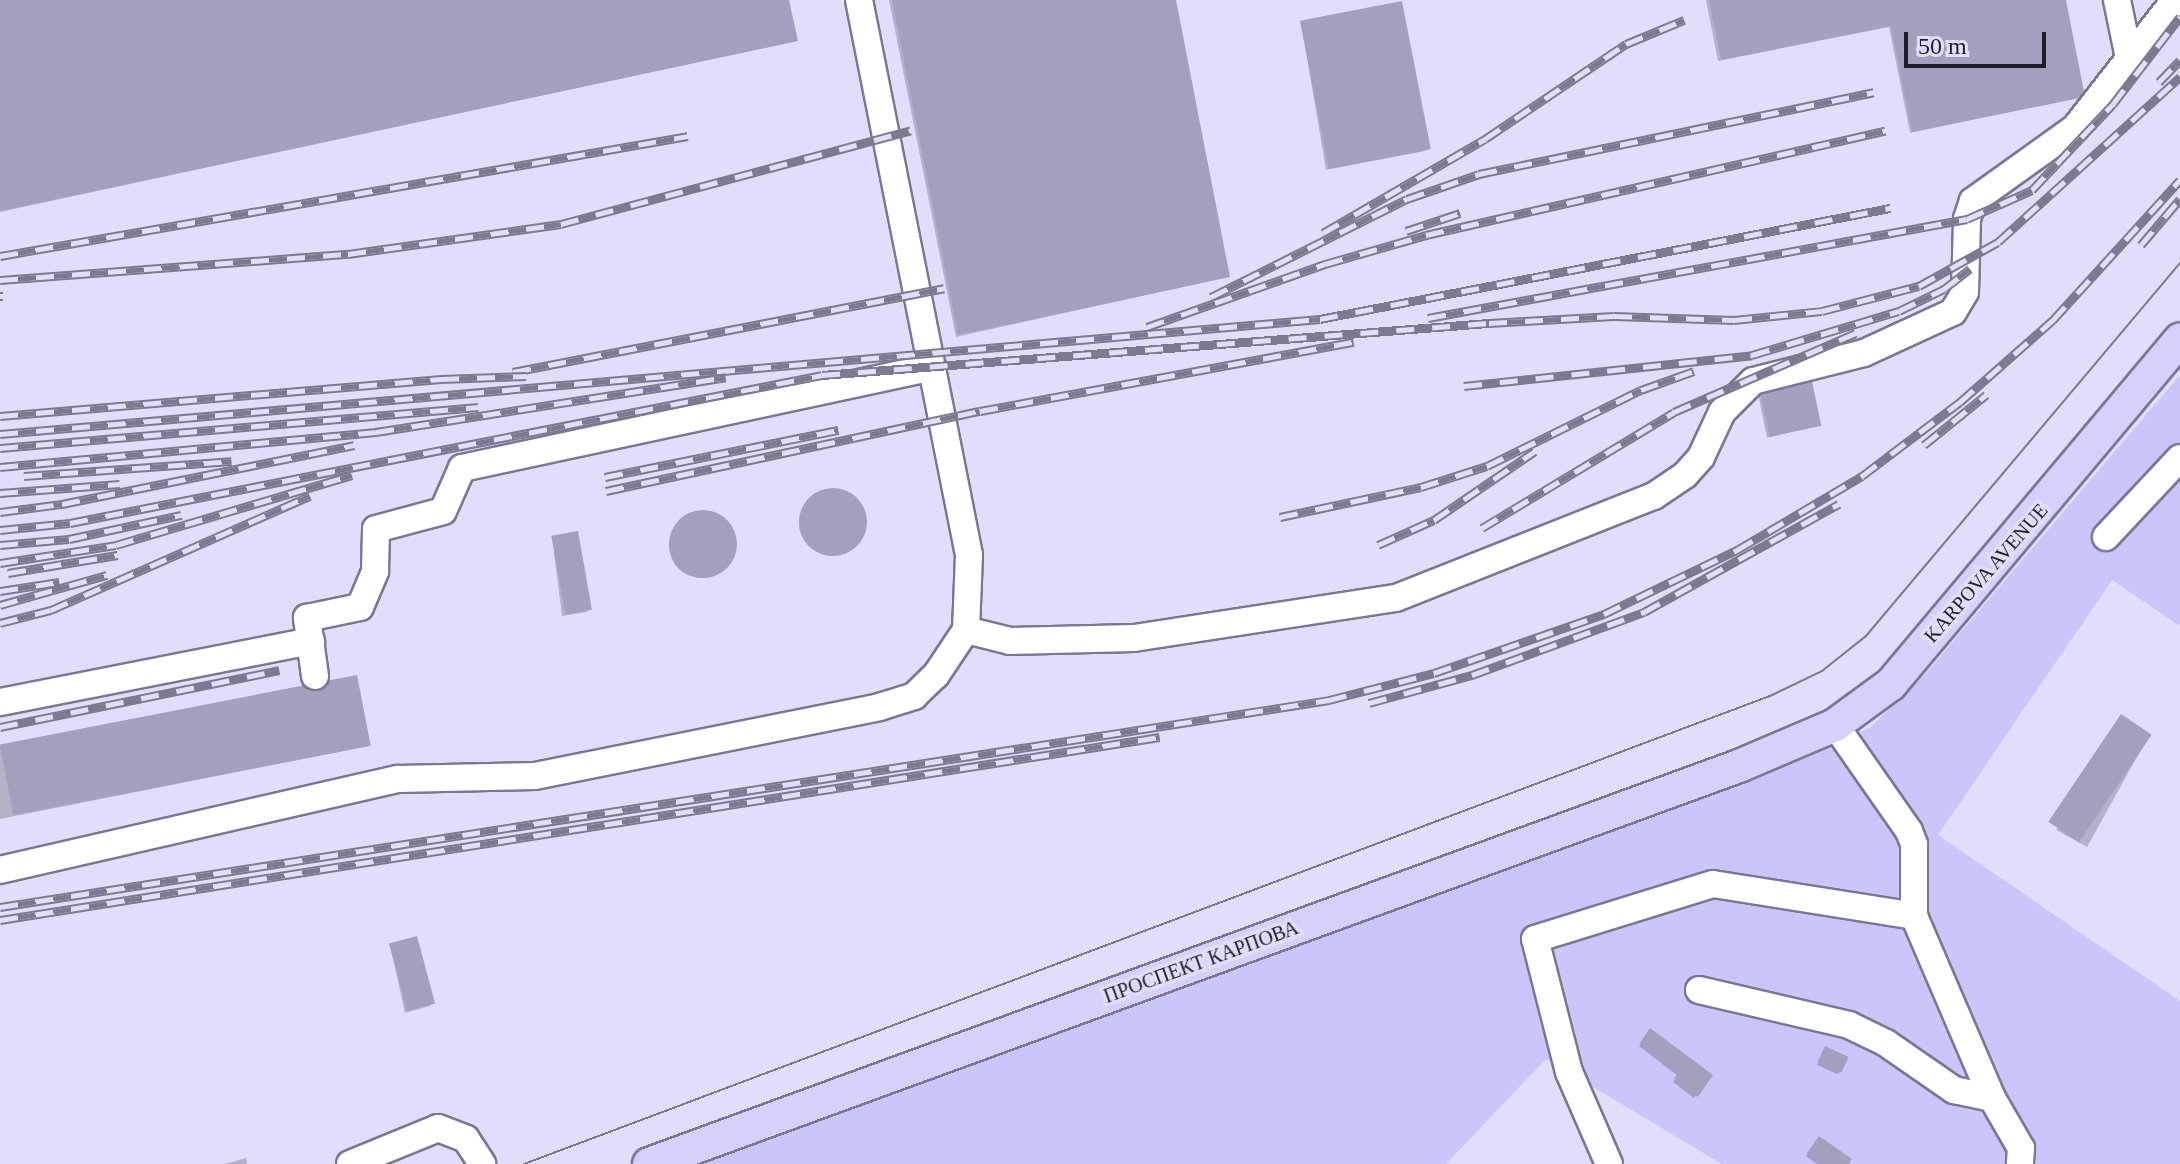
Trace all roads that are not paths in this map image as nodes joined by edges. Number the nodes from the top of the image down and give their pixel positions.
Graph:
1 (859, 0) edge
2 (2117, 0) edge
3 (2175, 0) edge
4 (2129, 58) junction
5 (2180, 339) edge
6 (932, 367) junction
7 (2180, 458) edge
8 (2106, 537) dead end
9 (966, 630) junction
10 (311, 641) junction
11 (315, 676) dead end
12 (0, 702) edge
13 (1835, 725) junction
14 (1754, 760) joint
15 (0, 870) edge
16 (1914, 916) junction
17 (1699, 990) dead end
18 (1992, 1098) junction
19 (350, 1164) edge
20 (482, 1164) edge
21 (649, 1164) edge
22 (1609, 1164) edge
23 (2020, 1164) edge

1 - 6 street
2 - 4 street
3 - 4 street
4 - 9 street
5 - 13 main road, KARPOVA AVENUE
6 - 9 street
6 - 10 street
7 - 8 street
9 - 15 street
10 - 11 street
10 - 12 street
13 - 14 main road, KARPOVA AVENUE
13 - 16 street
14 - 21 main road, ПРОСПЕКТ КАРПОВА
16 - 18 street
16 - 22 street
17 - 18 street
18 - 23 street
19 - 20 street

